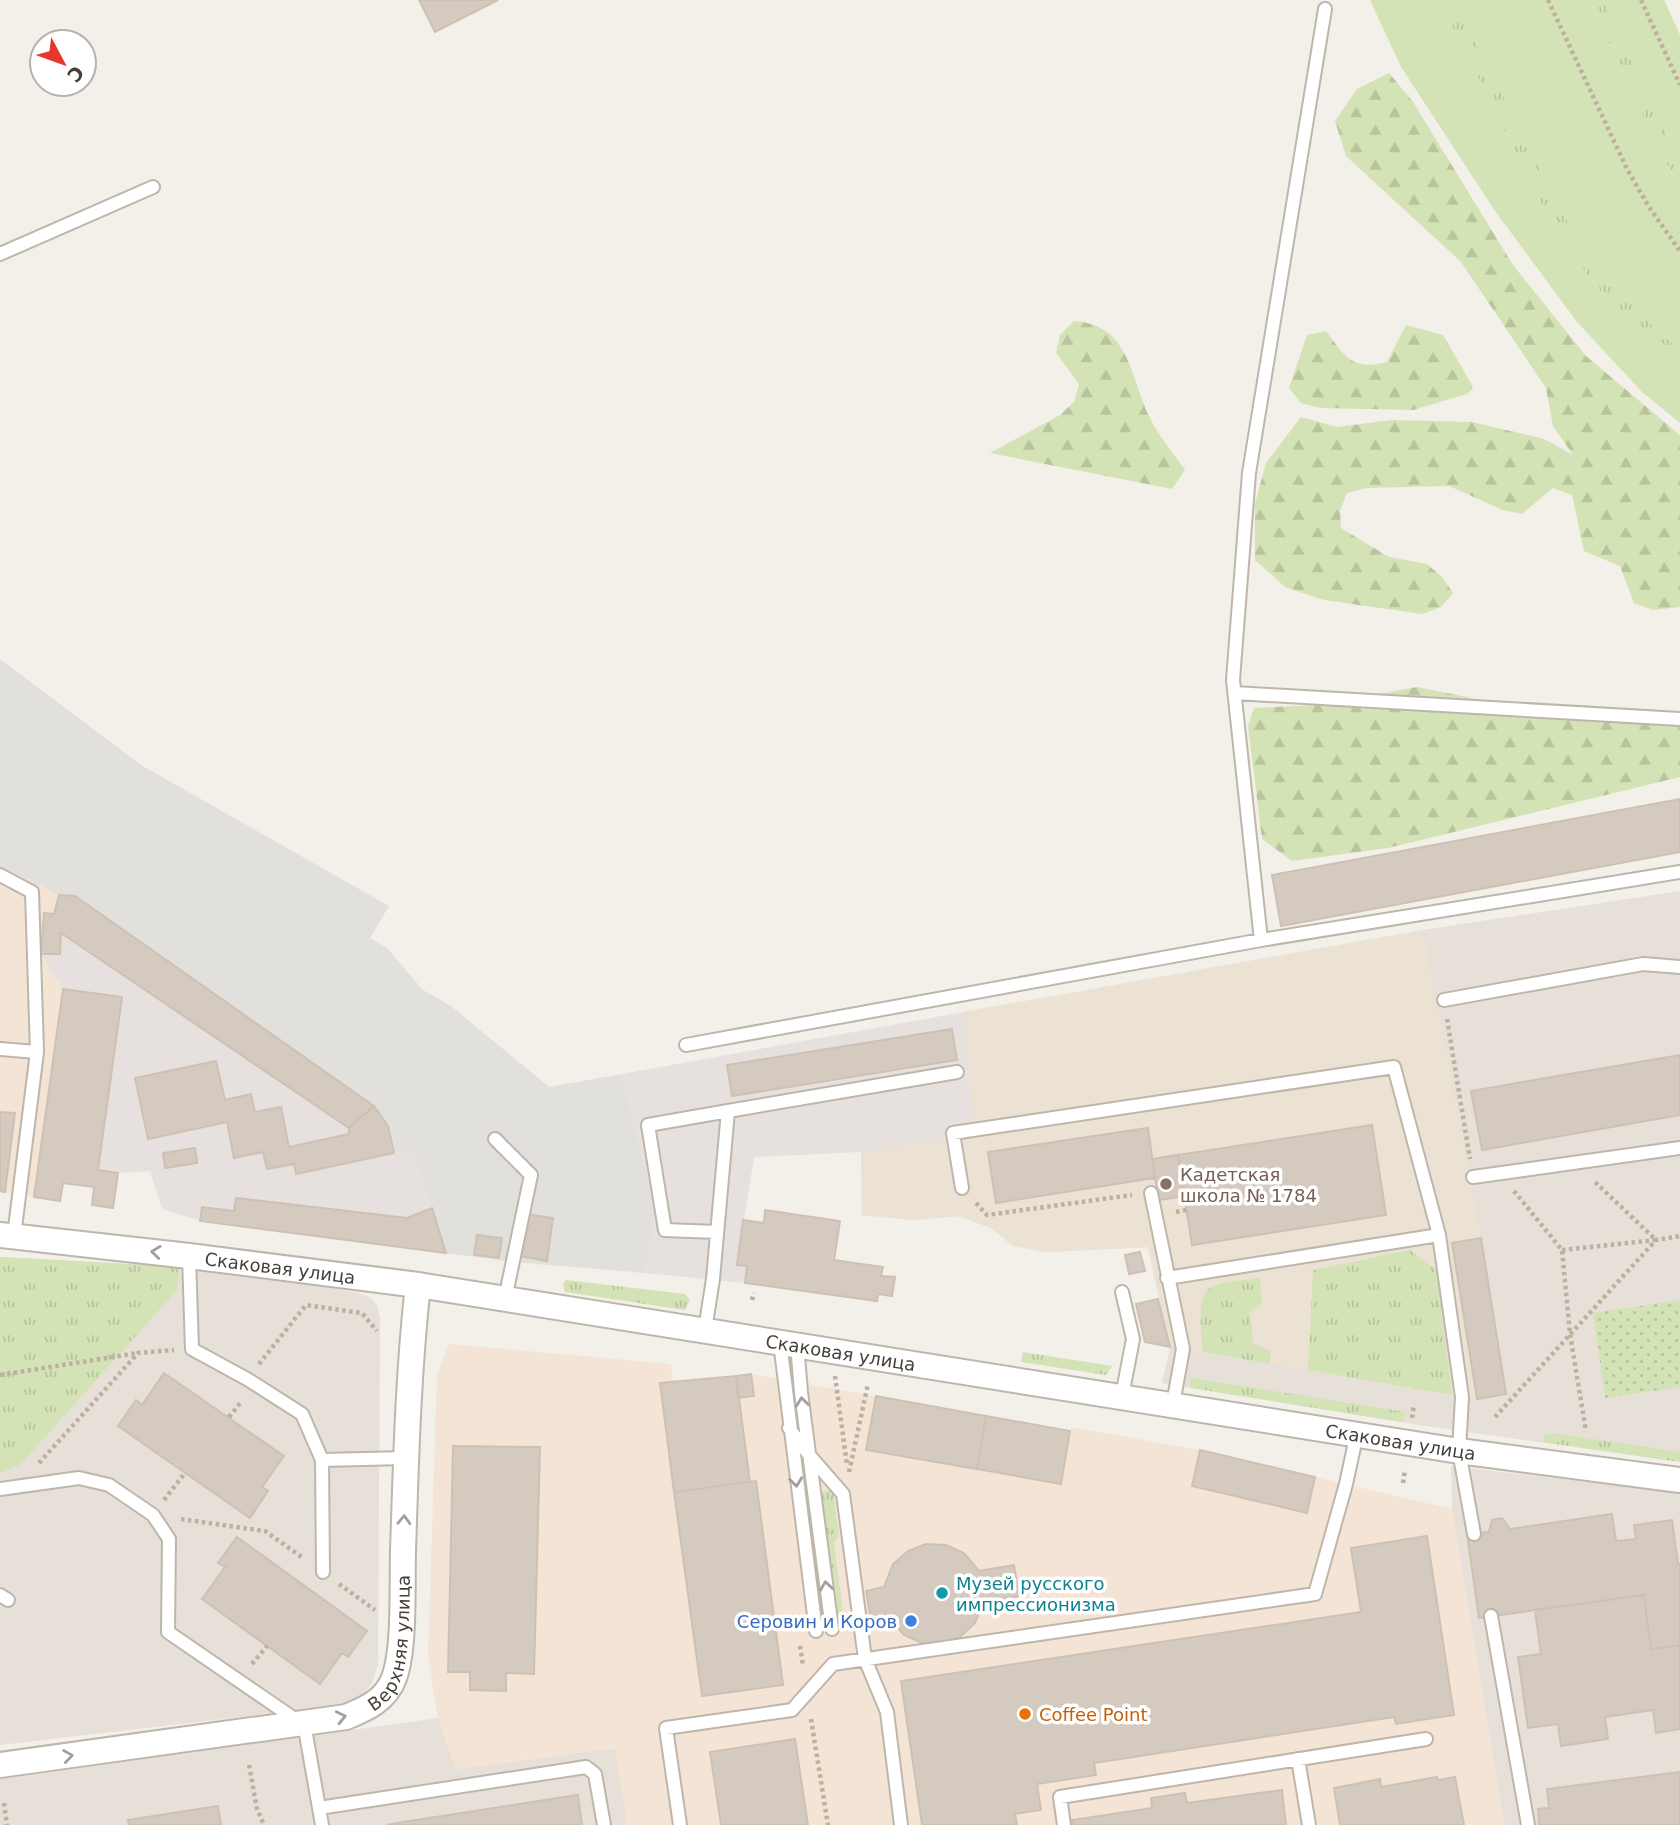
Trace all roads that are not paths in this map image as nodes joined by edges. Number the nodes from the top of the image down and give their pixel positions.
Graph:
1 (1325, 9) dead end
2 (153, 187) dead end
3 (0, 254) edge
4 (1235, 693) junction
5 (1680, 719) edge
6 (1680, 872) edge
7 (0, 875) edge
8 (1261, 940) junction
9 (1680, 967) edge
10 (1444, 1000) road end
11 (686, 1045) dead end
12 (0, 1049) edge
13 (37, 1052) junction
14 (957, 1072) dead end
15 (729, 1111) junction
16 (495, 1139) dead end
17 (1680, 1148) edge
18 (1473, 1177) road end
19 (962, 1188) road end
20 (1151, 1193) road end
21 (717, 1232) junction
22 (7, 1235) edge
23 (1439, 1235) junction
24 (190, 1256) junction
25 (1167, 1278) junction
26 (418, 1285) junction
27 (1122, 1292) dead end
28 (505, 1299) junction
29 (705, 1330) junction
30 (788, 1343) junction
31 (1122, 1396) junction
32 (1173, 1404) junction
33 (789, 1428) junction
34 (1357, 1433) junction
35 (1459, 1451) junction
36 (809, 1455) junction
37 (406, 1458) junction
38 (322, 1460) junction
39 (1680, 1480) edge
40 (0, 1489) edge
41 (1474, 1534) dead end
42 (323, 1572) road end
43 (1491, 1616) dead end
44 (832, 1629) dead end
45 (816, 1631) dead end
46 (865, 1659) junction
47 (302, 1723) junction
48 (1426, 1739) dead end
49 (1298, 1759) junction
50 (0, 1765) edge
51 (319, 1808) junction
52 (322, 1825) edge
53 (604, 1825) edge
54 (680, 1825) edge
55 (901, 1825) edge
56 (1064, 1825) edge
57 (1309, 1825) edge
58 (1528, 1825) edge

1 - 4 lane
2 - 3 lane
4 - 5 lane
4 - 8 lane
6 - 8 lane
7 - 13 lane
8 - 11 lane
9 - 10 lane
12 - 13 lane
13 - 22 lane
14 - 15 lane
15 - 21 lane
15 - 21 lane
16 - 28 lane
17 - 18 lane
19 - 23 lane
20 - 25 lane
21 - 29 lane
24 -> 22 street, Скаковая улица
23 - 25 lane
23 - 35 lane
24 - 26 street, Скаковая улица
24 - 38 lane
25 - 32 lane
26 - 28 street, Скаковая улица
26 - 37 street, Верхняя улица
27 - 31 lane
28 - 29 street, Скаковая улица
29 - 30 street, Скаковая улица
30 - 31 street, Скаковая улица
30 - 33 lane
36 -> 30 lane
31 - 32 street, Скаковая улица
32 - 34 street, Скаковая улица
33 - 36 lane
33 -> 45 lane
34 - 35 street, Скаковая улица
34 - 46 lane
35 - 39 street, Скаковая улица
35 - 41 lane
44 -> 36 lane
36 - 46 lane
37 - 38 lane
47 -> 37 street, Верхняя улица
38 - 42 lane
40 - 47 lane
43 - 58 lane
46 - 54 lane
46 - 55 lane
50 -> 47 street, Верхняя улица
47 - 51 lane
48 - 49 lane
49 - 56 lane
49 - 57 lane
51 - 52 lane
51 - 53 lane

